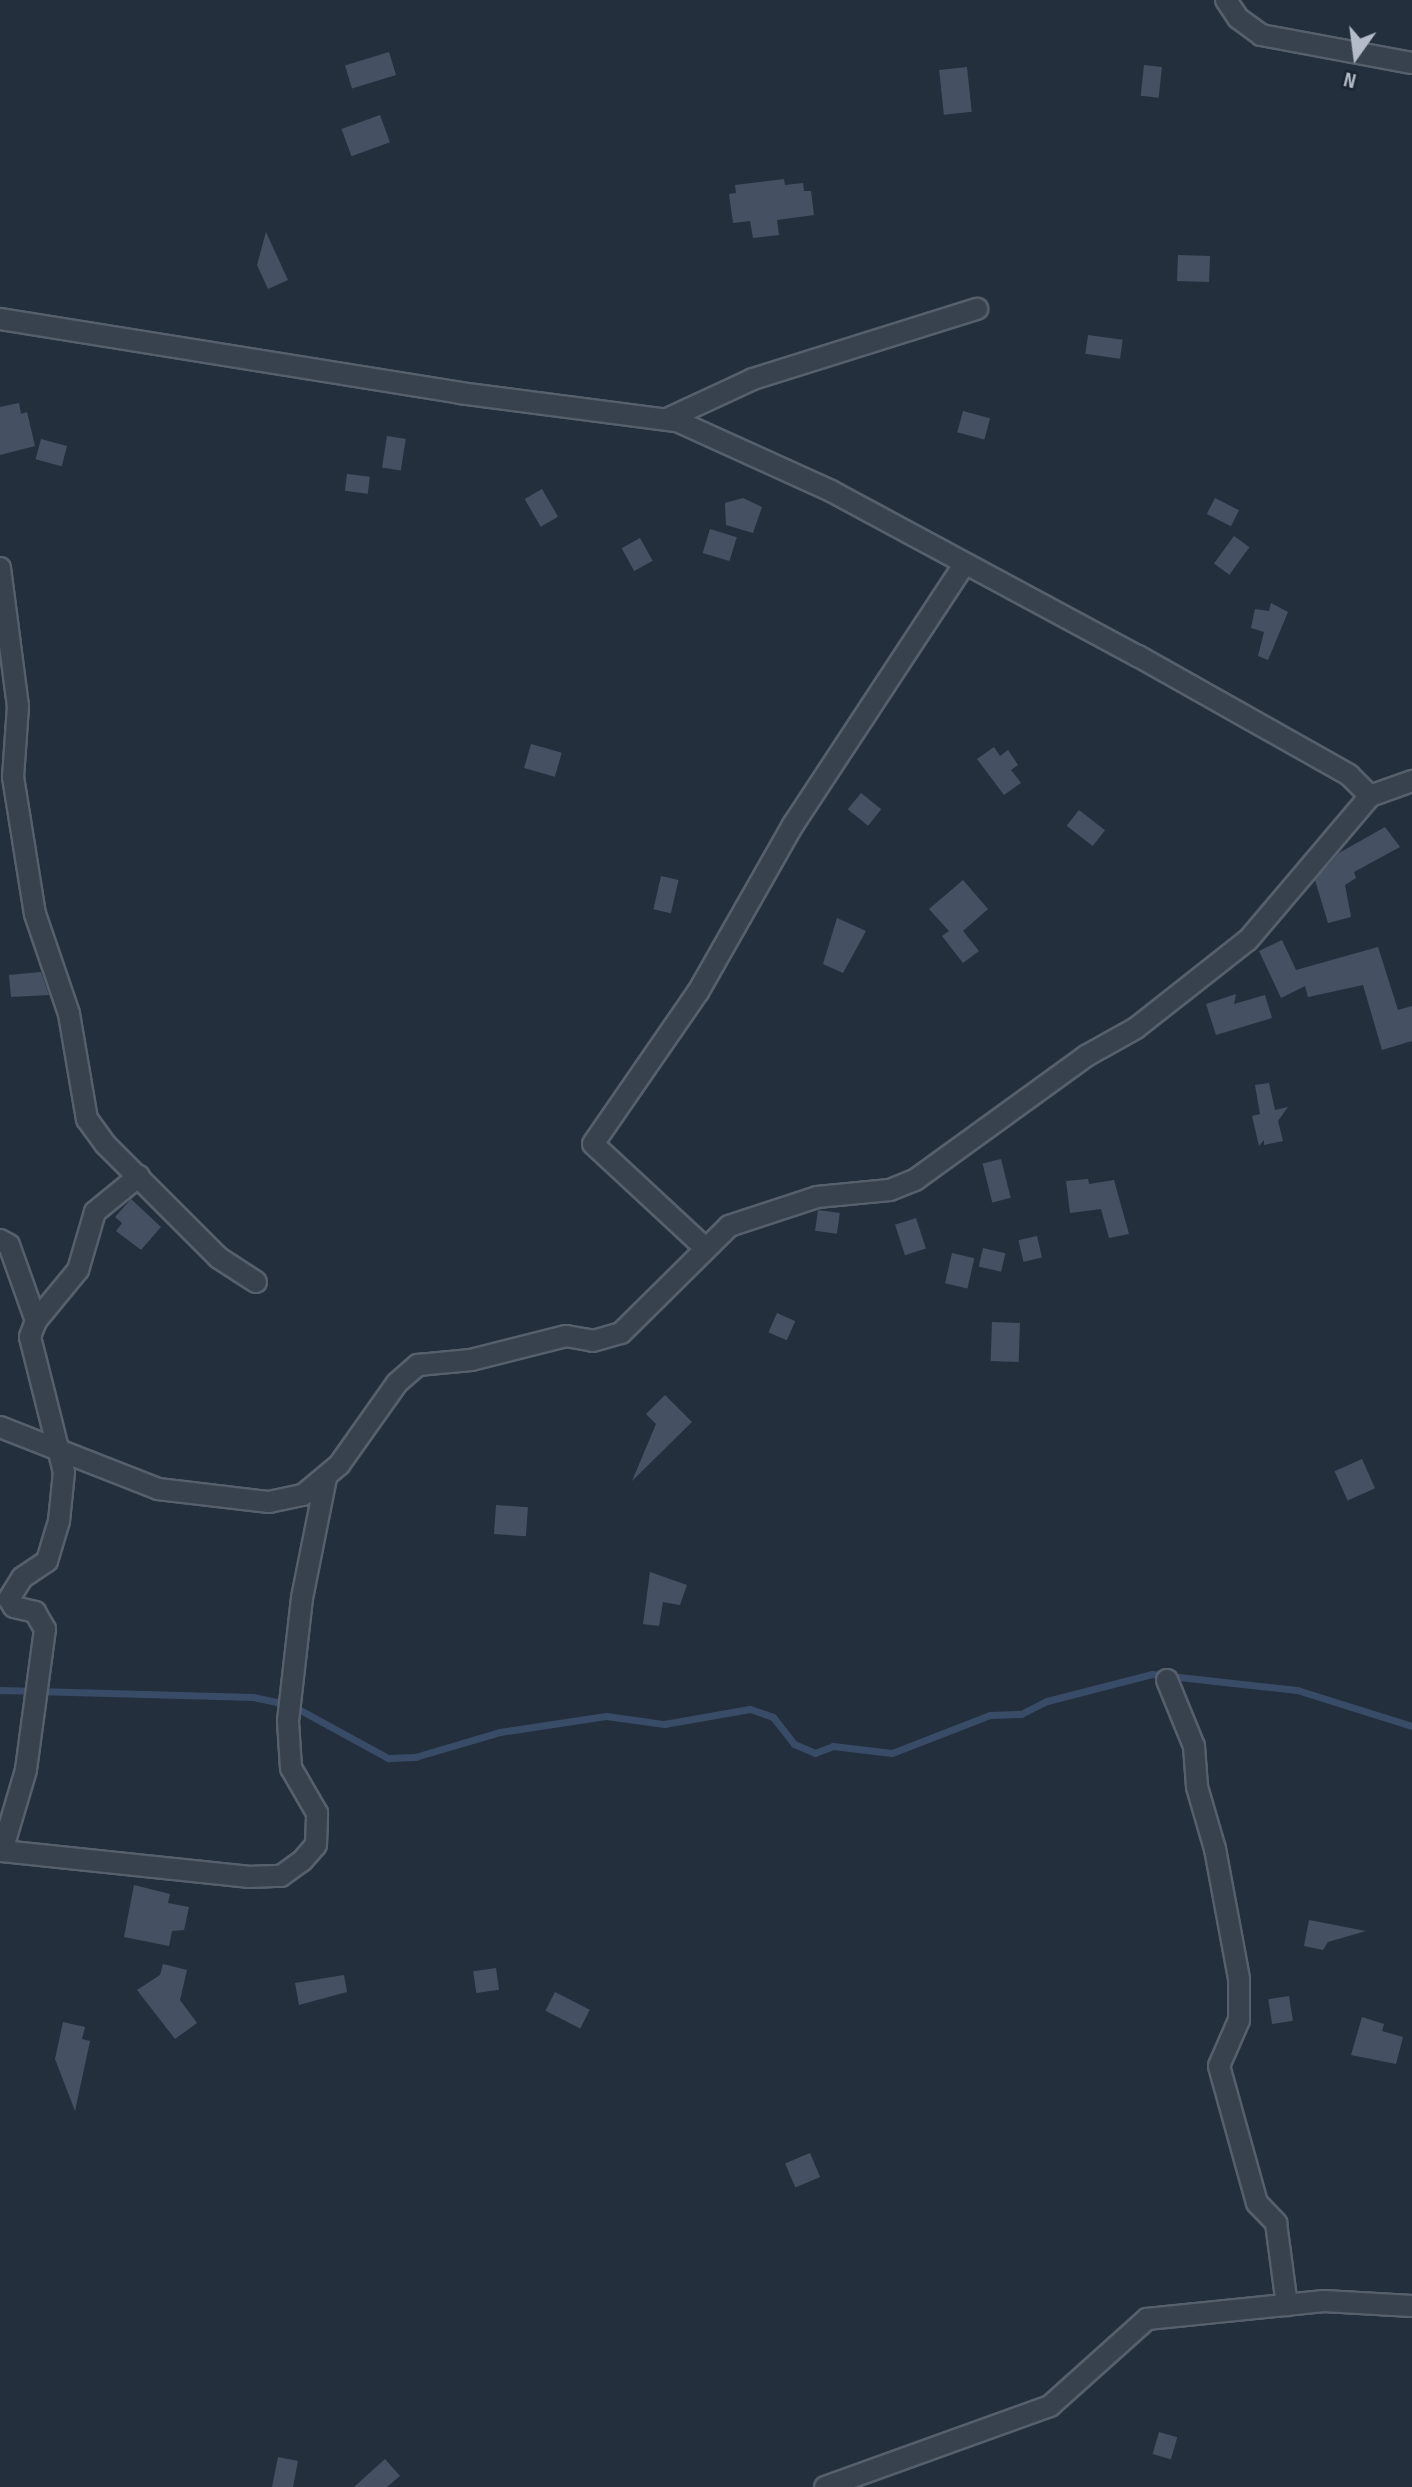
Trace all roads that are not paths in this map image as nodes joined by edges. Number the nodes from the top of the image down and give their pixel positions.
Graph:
1 (1226, 0) edge
2 (1412, 63) edge
3 (977, 309) dead end
4 (0, 319) edge
5 (667, 419) junction
6 (964, 565) junction
7 (0, 568) edge
8 (1412, 781) edge
9 (1370, 796) junction
10 (139, 1176) junction
11 (0, 1240) edge
12 (704, 1247) junction
13 (256, 1282) dead end
14 (36, 1321) junction
15 (0, 1427) edge
16 (62, 1452) junction
17 (326, 1478) junction
18 (1167, 1680) dead end
19 (1287, 2305) junction
20 (1412, 2306) edge
21 (825, 2487) edge

1 - 2 street
3 - 5 street
4 - 5 street
5 - 6 street
6 - 9 street
6 - 12 street
7 - 10 street
8 - 9 street
9 - 12 street
10 - 13 street
10 - 14 street
11 - 14 street
12 - 17 street
14 - 16 street
15 - 16 street
16 - 17 street
16 - 17 street
18 - 19 street
19 - 20 street
19 - 21 street

